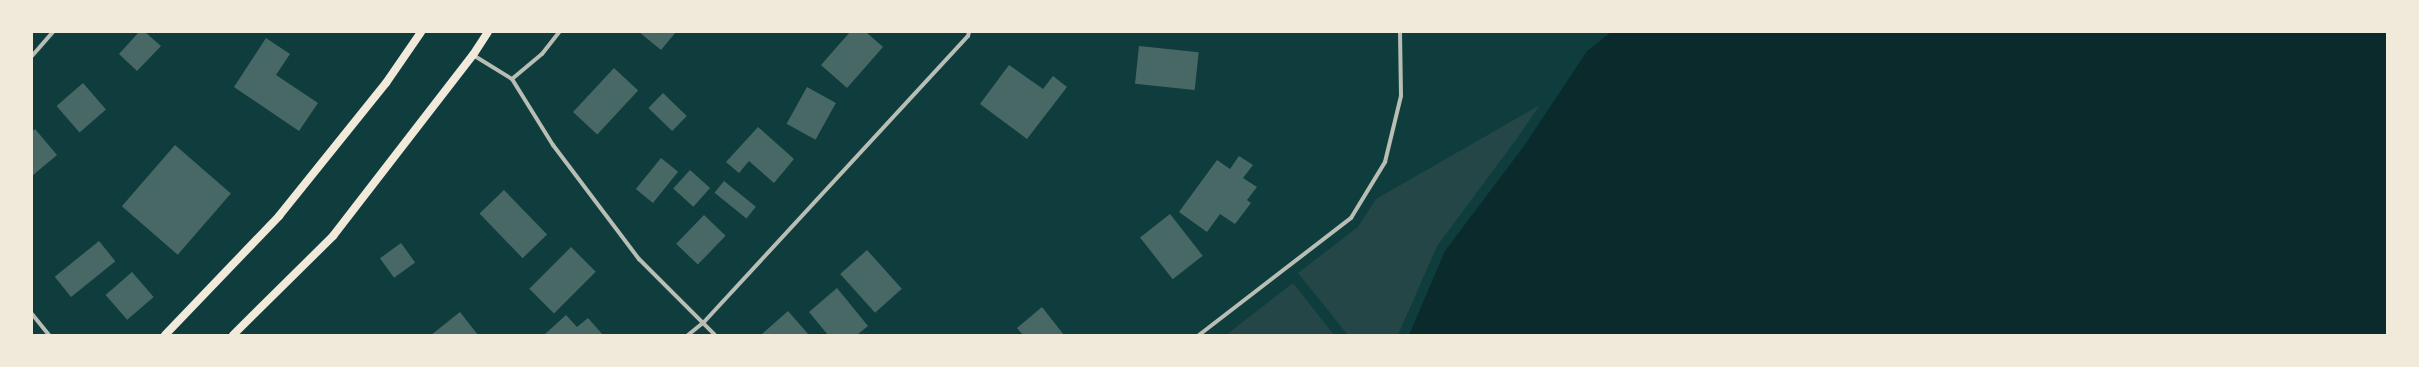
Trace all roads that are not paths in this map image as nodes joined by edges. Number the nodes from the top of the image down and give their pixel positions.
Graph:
1 (53, 32) edge
2 (421, 32) edge
3 (488, 32) edge
4 (559, 32) edge
5 (969, 32) edge
6 (1400, 32) edge
7 (473, 55) junction
8 (32, 56) edge
9 (512, 79) junction
10 (32, 314) edge
11 (704, 322) junction
12 (49, 335) edge
13 (164, 335) edge
14 (233, 335) edge
15 (688, 335) edge
16 (715, 335) edge
17 (1199, 335) edge

1 - 8 street
2 - 13 main road
3 - 7 main road
4 - 9 street
5 - 11 street
6 - 17 street
7 - 9 street
7 - 14 main road
9 - 11 street
10 - 12 street
11 - 15 street
11 - 16 street

